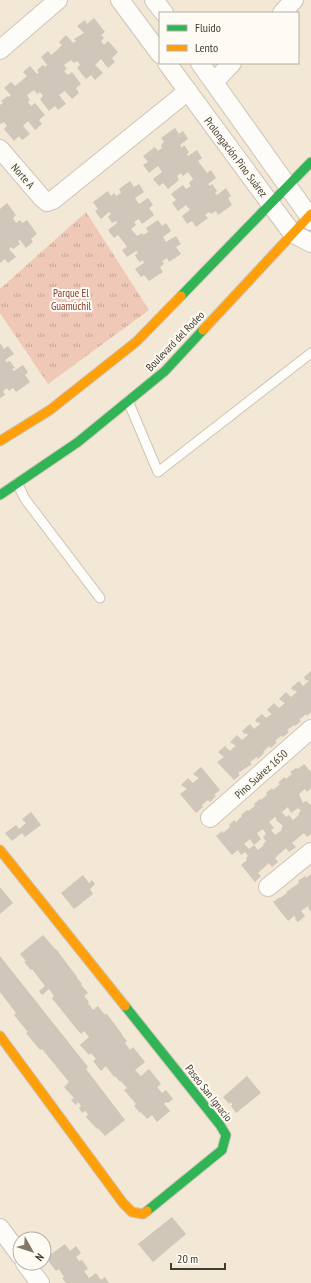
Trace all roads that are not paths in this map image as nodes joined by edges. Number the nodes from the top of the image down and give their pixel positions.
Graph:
1 (58, 0) edge
2 (120, 0) edge
3 (154, 0) edge
4 (294, 0) edge
5 (163, 12) edge
6 (283, 12) edge
7 (0, 50) edge
8 (159, 53) edge
9 (168, 64) edge
10 (201, 64) edge
11 (231, 64) edge
12 (214, 82) junction
13 (188, 91) junction
14 (0, 150) edge
15 (311, 162) edge
16 (288, 186) junction
17 (271, 203) junction
18 (310, 217) edge
19 (292, 234) junction
20 (311, 243) edge
21 (311, 353) edge
22 (128, 401) junction
23 (0, 441) edge
24 (17, 484) junction
25 (0, 495) edge
26 (100, 598) dead end
27 (311, 729) edge
28 (210, 818) dead end
29 (0, 850) edge
30 (311, 852) edge
31 (268, 887) dead end
32 (0, 1036) edge
33 (0, 1228) edge
34 (12, 1245) edge
35 (32, 1271) edge
36 (40, 1283) edge

1 - 7 street
2 - 8 street
3 - 5 street
4 - 6 street
9 - 13 street, Prolongación Pino Suárez
10 - 12 street
11 - 12 street
12 - 16 street
13 - 14 street, Norte A
13 - 17 street, Prolongación Pino Suárez
15 - 16 street
16 - 17 street
16 - 18 street
17 - 19 street, Prolongación Pino Suárez
17 - 23 street
18 - 19 street, Boulevard del Rodeo
19 - 20 street
19 - 22 street, Boulevard del Rodeo
21 - 22 lane
22 - 24 street, Boulevard del Rodeo
24 - 25 street, Boulevard del Rodeo
24 - 26 lane
27 - 28 street, Pino Suárez 1650
29 - 32 street, Paseo San Ignacio
30 - 31 street
33 - 34 street
35 - 36 street

